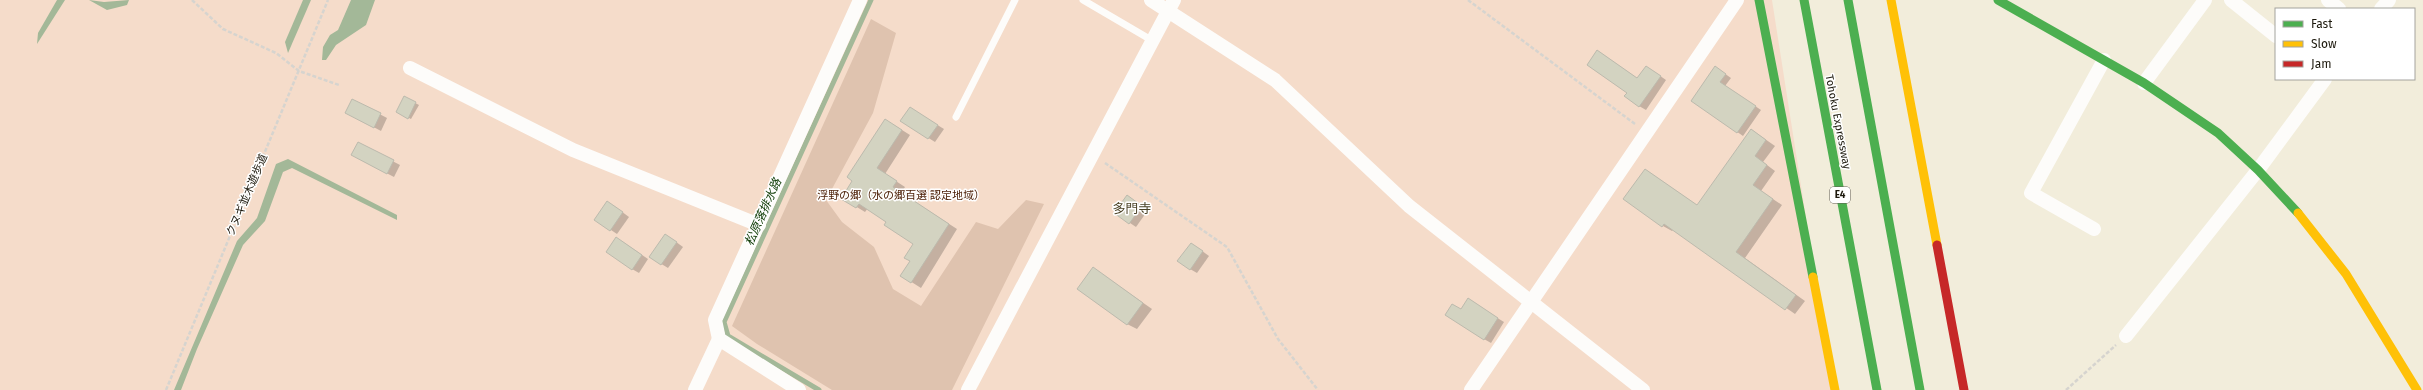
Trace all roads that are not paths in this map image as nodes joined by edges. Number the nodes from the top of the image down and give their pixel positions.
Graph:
1 (860, 0) edge
2 (1015, 0) edge
3 (1083, 0) edge
4 (1150, 0) edge
5 (1737, 0) edge
6 (1759, 0) edge
7 (1804, 0) edge
8 (1848, 0) edge
9 (1891, 0) edge
10 (1998, 0) edge
11 (2205, 0) edge
12 (2231, 0) edge
13 (2328, 0) edge
14 (2389, 0) edge
15 (1172, 5) edge
16 (2338, 8) edge
17 (2382, 8) edge
18 (2275, 35) edge
19 (1153, 41) junction
20 (2104, 60) junction
21 (410, 68) dead end
22 (2324, 80) edge
23 (2144, 83) junction
24 (956, 117) dead end
25 (2258, 170) junction
26 (759, 225) junction
27 (2094, 229) dead end
28 (1532, 302) junction
29 (2126, 336) road end
30 (719, 339) junction
31 (694, 390) edge
32 (800, 390) edge
33 (968, 390) edge
34 (1471, 390) edge
35 (1643, 390) edge
36 (1835, 390) edge
37 (1877, 390) edge
38 (1920, 390) edge
39 (1964, 390) edge
40 (2417, 390) edge

1 - 26 street
2 - 24 lane
3 - 19 lane
4 - 15 street
5 - 28 street
6 - 36 main road
7 - 37 main road, Tohoku Expressway / E4
8 - 38 main road
9 - 39 main road
10 - 20 main road
11 - 23 street
12 - 18 street
13 - 16 street
14 - 17 street
15 - 19 street
15 - 28 street
19 - 33 street
20 - 23 main road
20 - 27 street
21 - 26 street
22 - 25 street
23 - 25 main road
25 - 29 street
25 - 40 main road
26 - 30 street
28 - 34 street
28 - 35 street
30 - 31 street
30 - 32 street

